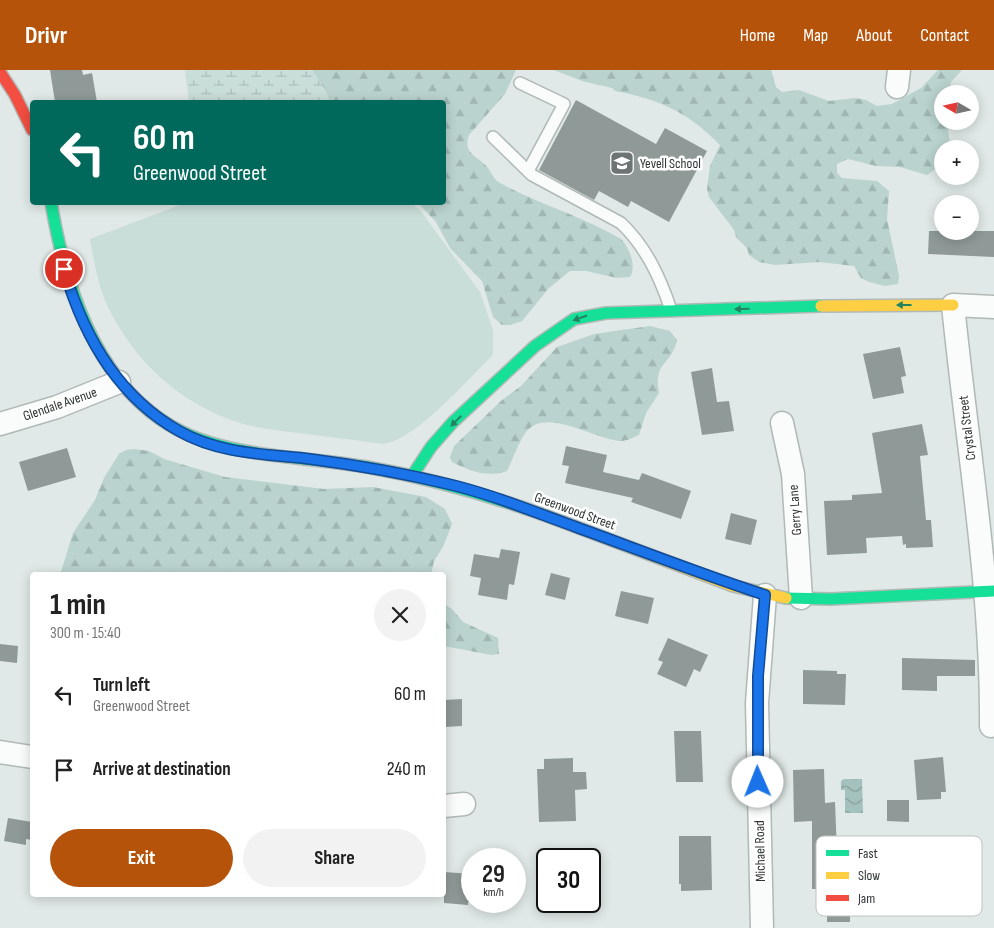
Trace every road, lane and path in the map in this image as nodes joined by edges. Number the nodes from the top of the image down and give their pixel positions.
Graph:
1 (0, 72) edge
2 (520, 83) dead end
3 (30, 126) edge
4 (493, 137) dead end
5 (528, 171) junction
6 (52, 205) edge
7 (953, 305) junction
8 (994, 306) edge
9 (672, 312) junction
10 (120, 382) junction
11 (782, 423) dead end
12 (0, 424) edge
13 (412, 476) junction
14 (990, 592) edge
15 (765, 595) junction
16 (801, 598) junction
17 (991, 726) dead end
18 (0, 752) edge
19 (30, 757) edge
20 (762, 928) edge

1 - 3 street
2 - 5 lane
4 - 5 lane
5 - 9 lane
6 - 10 street, Greenwood Street
7 - 8 street
7 -> 9 street
7 - 14 street, Crystal Street
9 -> 13 street
10 - 12 street, Glendale Avenue
10 - 13 street, Greenwood Street
11 - 16 street, Gerry Lane
13 - 15 street, Greenwood Street
14 - 16 street, Greenwood Street
14 - 17 street, Crystal Street
15 - 16 street, Greenwood Street
15 - 20 street, Michael Road
18 - 19 street

